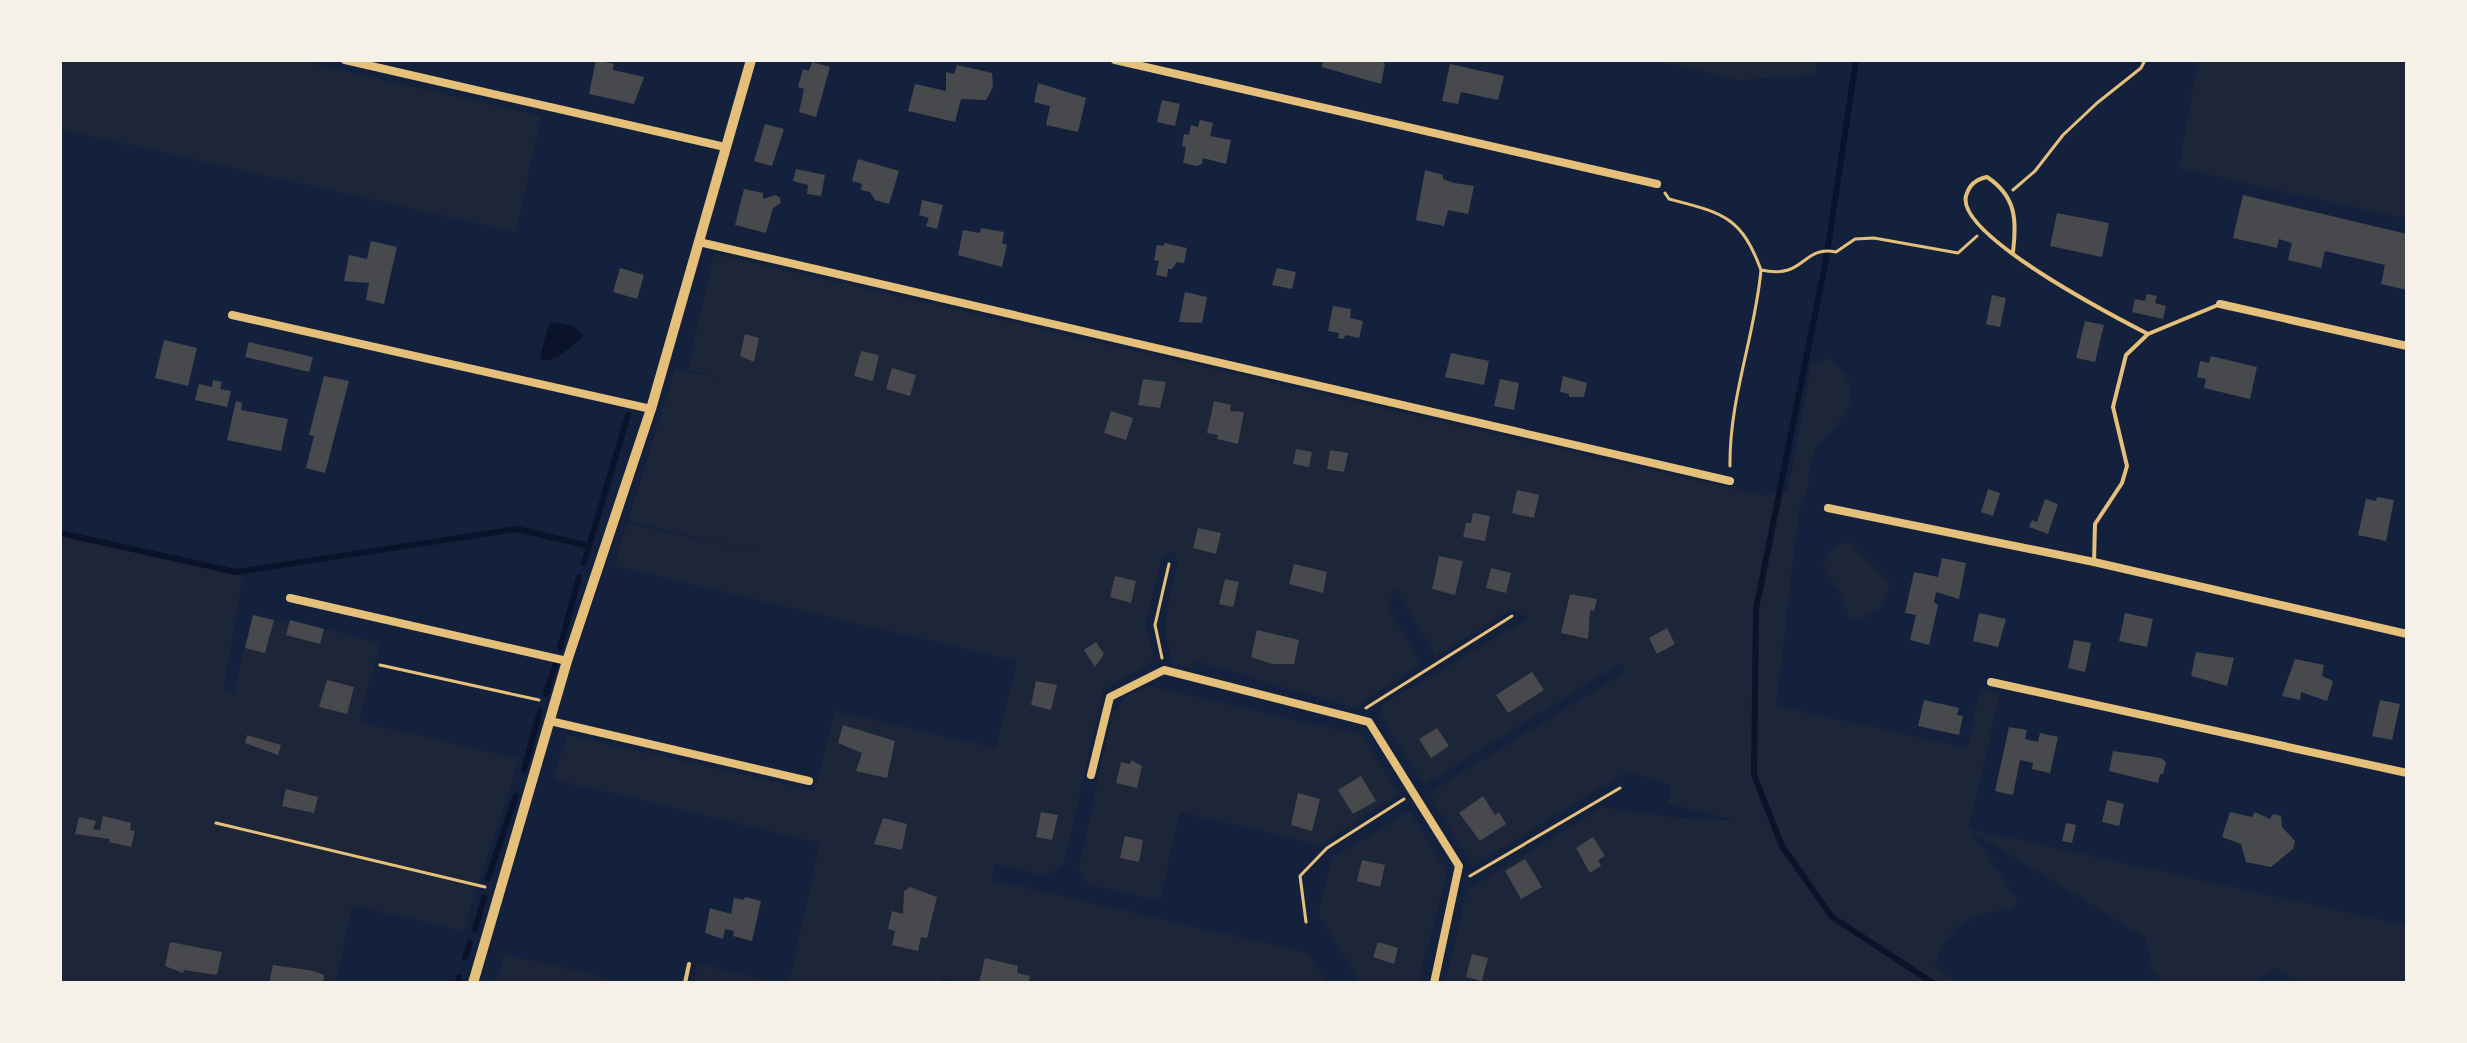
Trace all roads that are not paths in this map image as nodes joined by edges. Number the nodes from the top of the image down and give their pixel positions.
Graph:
1 (345, 60) edge
2 (751, 60) edge
3 (1115, 60) edge
4 (725, 147) junction
5 (1657, 184) road end
6 (699, 242) junction
7 (2013, 252) junction
8 (2220, 304) joint
9 (232, 315) dead end
10 (2148, 334) junction
11 (2407, 346) edge
12 (651, 409) junction
13 (1730, 481) road end
14 (1828, 508) dead end
15 (2094, 562) junction
16 (290, 598) dead end
17 (2407, 634) edge
18 (567, 661) junction
19 (1991, 682) dead end
20 (550, 721) junction
21 (2407, 773) edge
22 (1091, 775) dead end
23 (809, 781) dead end
24 (689, 964) dead end
25 (473, 983) edge
26 (685, 983) edge
27 (1434, 983) edge

1 - 4 street
2 - 4 street
3 - 5 street
4 - 6 street
6 - 12 street
6 - 13 street
7 - 7 lane
7 - 10 lane
8 - 10 lane
8 - 11 street
9 - 12 street
10 - 15 lane
12 - 18 street
14 - 15 street
15 - 17 street
16 - 18 street
18 - 20 street
19 - 21 street
20 - 23 street
20 - 25 street
22 - 27 street
24 - 26 lane

